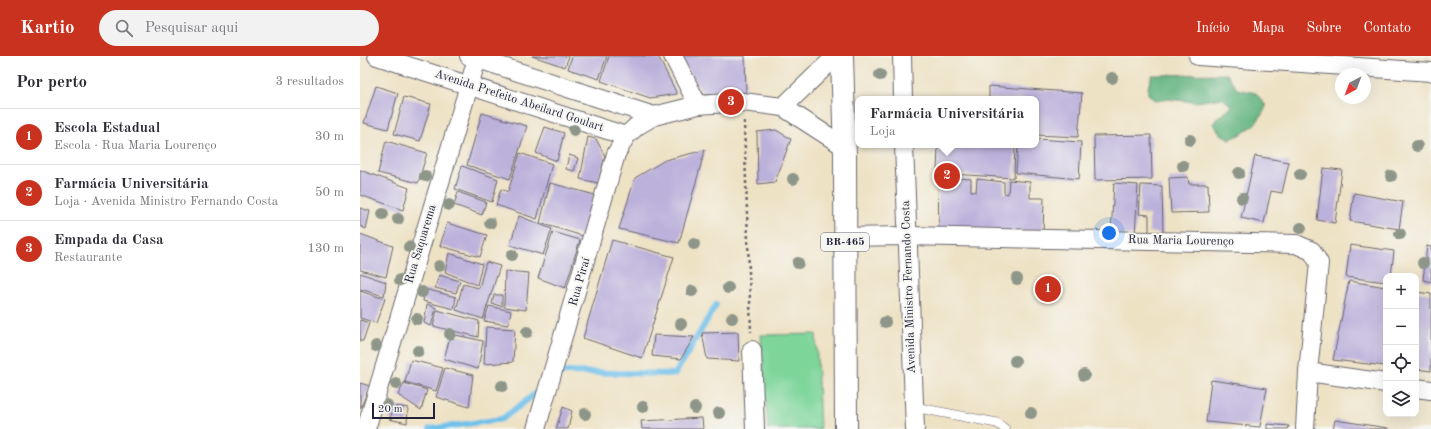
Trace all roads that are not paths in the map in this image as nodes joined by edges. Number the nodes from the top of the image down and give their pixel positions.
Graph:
1 (377, 56) edge
2 (673, 56) edge
3 (836, 56) edge
4 (842, 56) edge
5 (902, 56) edge
6 (1198, 56) edge
7 (473, 57) edge
8 (1431, 72) edge
9 (469, 86) junction
10 (903, 96) edge
11 (698, 105) junction
12 (783, 107) junction
13 (654, 116) junction
14 (626, 136) junction
15 (845, 148) junction
16 (904, 148) edge
17 (907, 236) junction
18 (845, 237) junction
19 (752, 350) road end
20 (1308, 372) junction
21 (1383, 383) edge
22 (1419, 388) edge
23 (1431, 390) edge
24 (914, 407) junction
25 (368, 423) edge
26 (536, 429) edge
27 (755, 429) edge
28 (846, 429) edge
29 (915, 429) edge
30 (1005, 429) edge
31 (1304, 429) edge

1 - 9 street, Avenida Prefeito Abeilard Goulart
2 - 11 street
3 - 12 street
4 - 15 highway, BR-465
5 - 10 street
6 - 8 street
7 - 9 street, Rua Saquarema
7 - 13 street
9 - 14 street, Avenida Prefeito Abeilard Goulart
9 - 25 street, Rua Saquarema
11 - 12 street
11 - 13 street
12 - 15 street
13 - 14 street
14 - 26 street, Rua Piraí
15 - 18 highway, BR-465
16 - 17 street, Avenida Ministro Fernando Costa
17 - 18 street, Rua Maria Lourenço
17 - 20 street, Rua Maria Lourenço
17 - 24 street, Avenida Ministro Fernando Costa
18 - 28 highway, BR-465
19 - 27 street
20 - 21 street
20 - 31 street, Rua Maria Lourenço
22 - 23 street
24 - 29 street, Avenida Ministro Fernando Costa
24 - 30 lane

